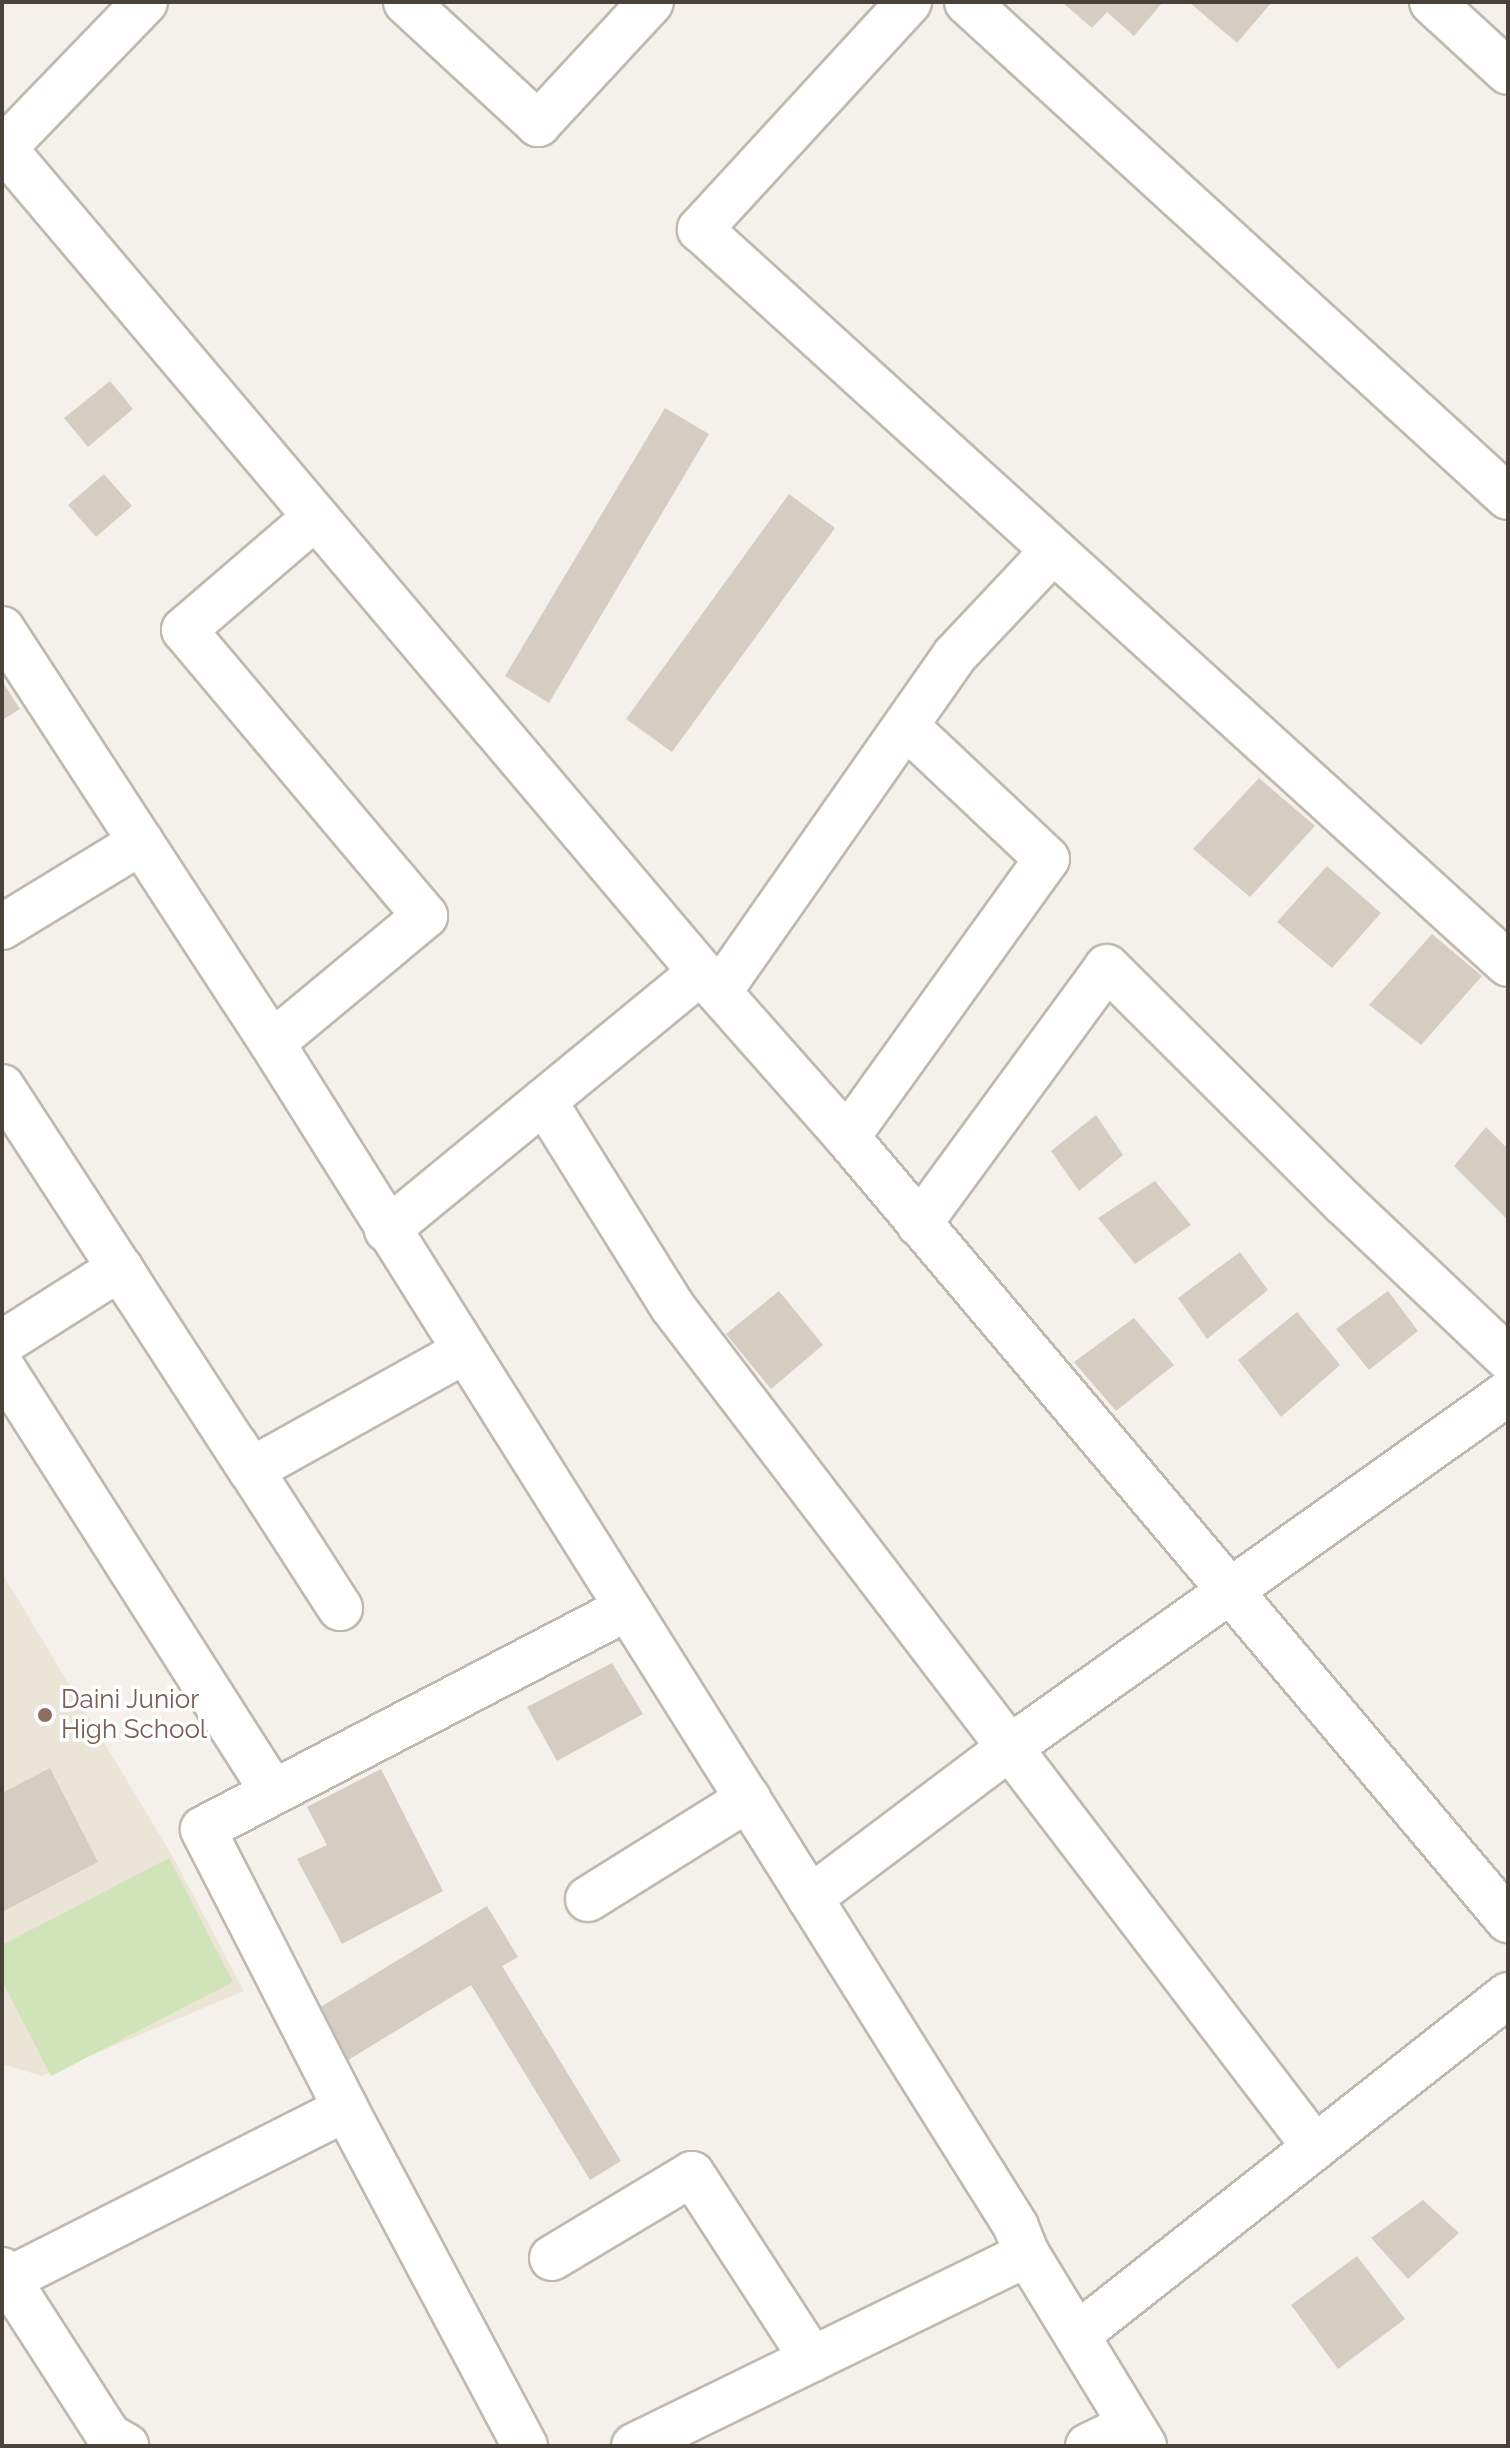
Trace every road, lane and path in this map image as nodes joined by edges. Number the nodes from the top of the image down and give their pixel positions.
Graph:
1 (145, 2) edge
2 (406, 2) edge
3 (651, 2) edge
4 (909, 2) edge
5 (967, 2) edge
6 (1432, 2) edge
7 (1508, 72) edge
8 (3, 147) edge
9 (1508, 497) edge
10 (314, 518) junction
11 (1053, 551) junction
12 (5, 639) edge
13 (906, 726) junction
14 (141, 842) junction
15 (2, 927) edge
16 (1508, 964) edge
17 (710, 982) junction
18 (272, 1043) junction
19 (2, 1087) edge
20 (544, 1101) junction
21 (847, 1137) junction
22 (919, 1224) junction
23 (387, 1230) junction
24 (120, 1268) junction
25 (2, 1343) edge
26 (463, 1352) junction
27 (1508, 1358) edge
28 (2, 1367) edge
29 (1508, 1393) edge
30 (1231, 1590) junction
31 (340, 1608) dead end
32 (627, 1608) junction
33 (1012, 1746) junction
34 (273, 1792) junction
35 (748, 1799) junction
36 (810, 1898) junction
37 (588, 1899) dead end
38 (1508, 1920) edge
39 (1508, 1995) edge
40 (346, 2109) junction
41 (1315, 2147) junction
42 (1027, 2254) junction
43 (552, 2258) dead end
44 (5, 2274) edge
45 (1077, 2335) junction
46 (812, 2359) junction
47 (1138, 2435) edge
48 (126, 2446) edge
49 (525, 2446) edge
50 (634, 2446) edge
51 (1088, 2446) edge

1 - 8 street
2 - 3 street
4 - 11 street
5 - 9 street
6 - 7 street
8 - 10 street
10 - 17 street
10 - 18 street
11 - 13 street
11 - 16 street
12 - 14 street
13 - 17 street
13 - 21 street
14 - 15 street
14 - 18 street
17 - 20 street
17 - 21 street
18 - 23 street
19 - 24 street
20 - 23 street
20 - 33 street
21 - 22 street
22 - 27 street
22 - 30 street
23 - 26 street
24 - 25 street
24 - 26 street
24 - 31 street
26 - 32 street
28 - 34 street
29 - 30 street
30 - 33 street
30 - 38 street
32 - 34 street
32 - 35 street
33 - 36 street
33 - 41 street
34 - 40 street
35 - 36 street
35 - 37 street
36 - 42 street
39 - 41 street
40 - 44 street
40 - 49 street
41 - 45 street
42 - 45 street
42 - 46 street
43 - 46 street
44 - 48 street
45 - 47 street
46 - 50 street
47 - 51 street

